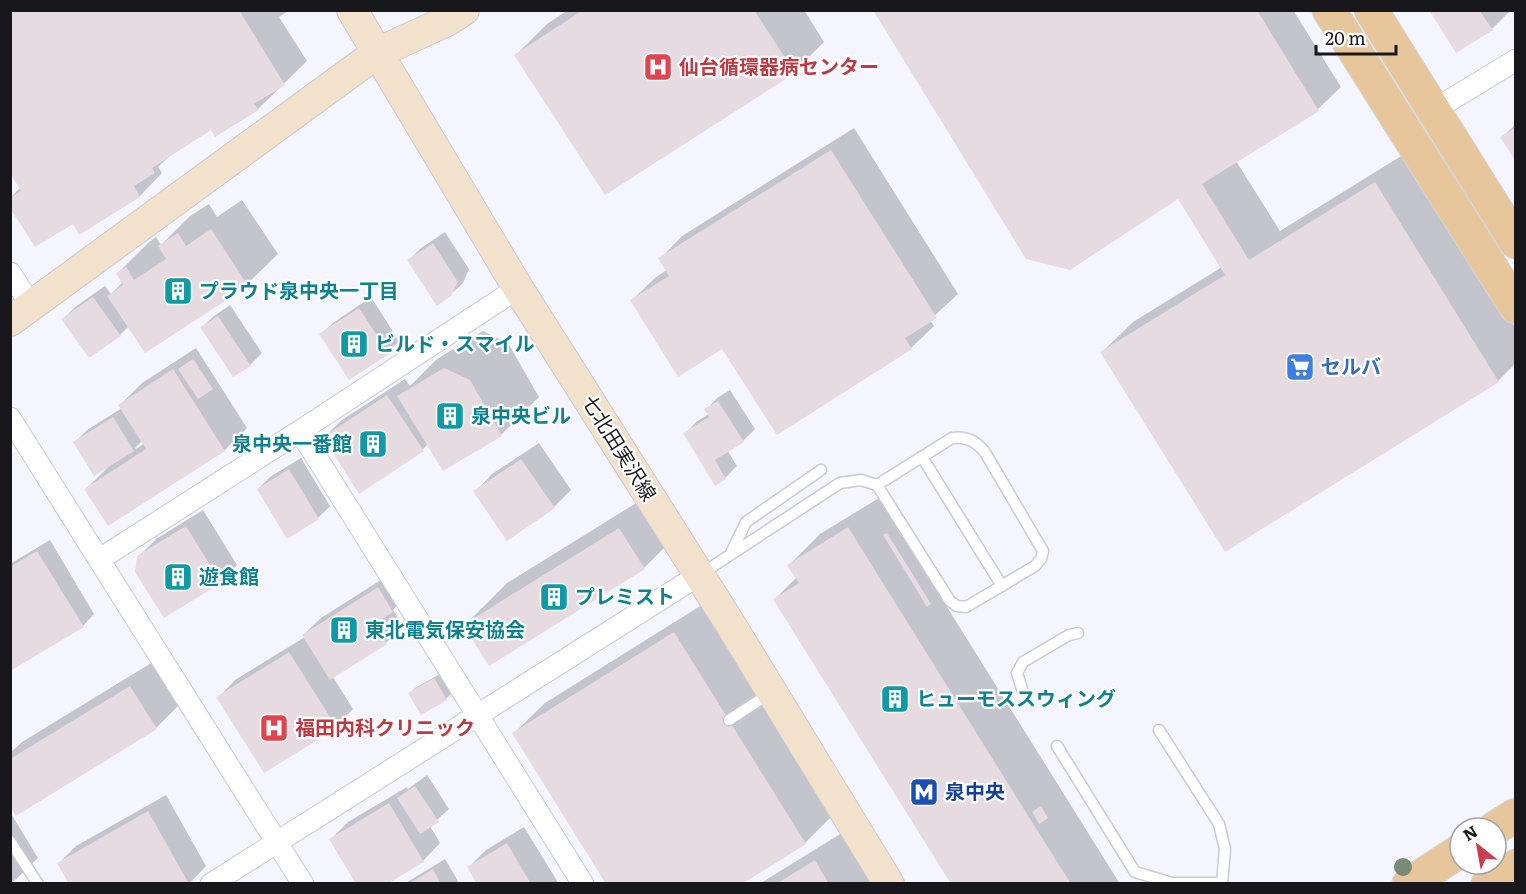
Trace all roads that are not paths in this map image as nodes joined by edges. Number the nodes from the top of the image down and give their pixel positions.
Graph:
1 (352, 10) edge
2 (415, 10) edge
3 (464, 10) edge
4 (1329, 10) edge
5 (1371, 10) edge
6 (377, 53) junction
7 (1515, 60) edge
8 (1432, 111) junction
9 (1515, 242) edge
10 (10, 273) edge
11 (518, 288) junction
12 (1515, 307) edge
13 (21, 313) edge
14 (10, 417) edge
15 (300, 431) junction
16 (922, 457) junction
17 (821, 470) dead end
18 (877, 485) junction
19 (731, 554) junction
20 (100, 559) junction
21 (699, 575) junction
22 (1002, 586) junction
23 (1078, 633) dead end
24 (1022, 688) dead end
25 (772, 693) junction
26 (477, 714) junction
27 (729, 720) dead end
28 (1159, 730) dead end
29 (1057, 746) dead end
30 (10, 841) edge
31 (278, 841) junction
32 (1448, 858) edge
33 (1515, 866) edge
34 (1222, 883) edge
35 (38, 884) edge
36 (211, 884) edge
37 (303, 884) edge
38 (583, 884) edge
39 (889, 884) edge
40 (1409, 884) edge
41 (1488, 884) edge

1 - 6 street, 七北田実沢線
2 - 6 street
3 - 6 street
4 - 12 main road
5 - 8 main road
6 - 11 street, 七北田実沢線
6 - 13 street
7 - 8 street
8 - 9 main road
10 - 13 street
11 - 15 street
11 - 21 street, 七北田実沢線
14 - 20 street
15 - 20 street
15 - 26 street
16 - 18 lane
16 - 22 lane
16 - 22 lane
17 - 19 lane
18 - 19 lane
18 - 22 lane
19 - 21 lane
20 - 31 street
21 - 25 street, 七北田実沢線
21 - 26 street
23 - 24 lane
25 - 27 lane
25 - 39 street, 七北田実沢線
26 - 31 street
26 - 38 street
28 - 34 lane
29 - 34 lane
30 - 35 lane
31 - 36 street
31 - 37 street
32 - 40 main road
33 - 41 main road

